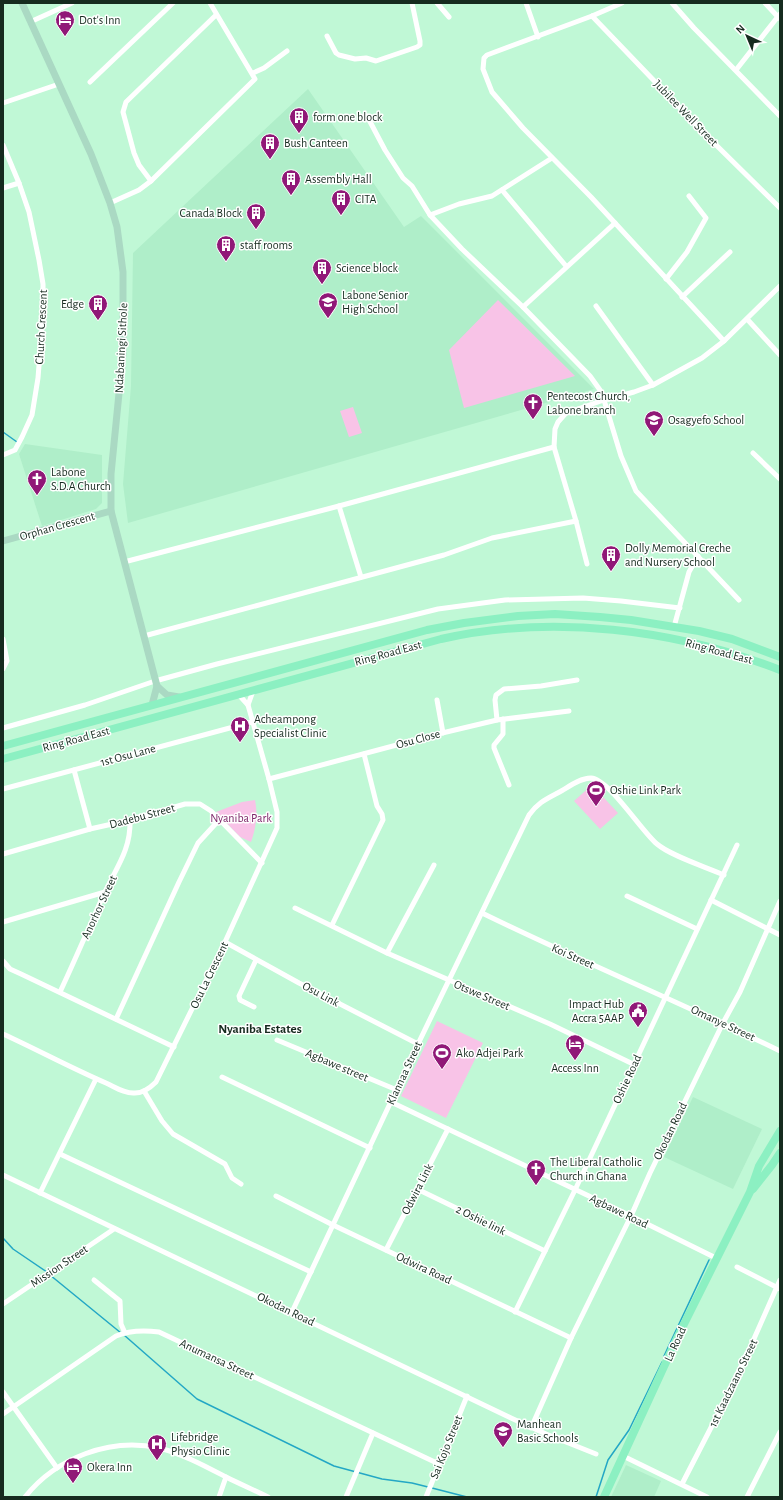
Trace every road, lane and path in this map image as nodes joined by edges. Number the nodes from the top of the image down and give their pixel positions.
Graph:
1 (22, 3) edge
2 (72, 3) edge
3 (173, 3) edge
4 (210, 3) edge
5 (412, 3) edge
6 (437, 3) edge
7 (526, 3) edge
8 (622, 3) edge
9 (672, 3) edge
10 (765, 3) edge
11 (216, 15) junction
12 (592, 16) junction
13 (779, 17) edge
14 (449, 18) dead end
15 (30, 22) junction
16 (327, 36) dead end
17 (538, 36) junction
18 (287, 51) dead end
19 (736, 70) junction
20 (253, 73) junction
21 (90, 82) dead end
22 (59, 84) junction
23 (3, 103) edge
24 (367, 116) dead end
25 (780, 116) edge
26 (3, 144) edge
27 (552, 158) junction
28 (151, 181) junction
29 (19, 183) junction
30 (3, 188) edge
31 (502, 190) junction
32 (689, 196) dead end
33 (110, 203) junction
34 (780, 208) edge
35 (430, 215) junction
36 (615, 223) junction
37 (730, 252) dead end
38 (566, 266) junction
39 (666, 279) junction
40 (780, 286) edge
41 (682, 297) junction
42 (523, 306) junction
43 (596, 306) dead end
44 (747, 319) junction
45 (724, 341) junction
46 (780, 355) edge
47 (652, 385) junction
48 (604, 400) junction
49 (554, 447) junction
50 (753, 453) dead end
51 (3, 456) edge
52 (780, 479) edge
53 (339, 506) junction
54 (111, 511) junction
55 (576, 521) junction
56 (3, 542) edge
57 (698, 556) junction
58 (124, 562) junction
59 (587, 564) dead end
60 (361, 577) junction
61 (739, 600) dead end
62 (680, 608) junction
63 (573, 616) junction
64 (674, 627) junction
65 (574, 628) junction
66 (144, 636) junction
67 (3, 639) edge
68 (780, 657) edge
69 (3, 669) edge
70 (780, 670) edge
71 (577, 680) dead end
72 (156, 684) junction
73 (253, 691) junction
74 (239, 695) junction
75 (180, 697) junction
76 (437, 700) dead end
77 (152, 704) junction
78 (248, 705) junction
79 (568, 711) dead end
80 (500, 719) junction
81 (252, 722) junction
82 (3, 728) edge
83 (443, 732) junction
84 (3, 746) edge
85 (364, 754) junction
86 (3, 759) edge
87 (74, 770) junction
88 (269, 779) junction
89 (509, 785) dead end
90 (3, 789) edge
91 (130, 820) junction
92 (219, 820) junction
93 (90, 829) junction
94 (738, 845) dead end
95 (3, 854) edge
96 (262, 863) junction
97 (434, 865) dead end
98 (724, 875) junction
99 (105, 892) junction
100 (627, 896) dead end
101 (711, 900) junction
102 (780, 901) edge
103 (295, 908) dead end
104 (482, 913) junction
105 (3, 922) edge
106 (332, 925) junction
107 (768, 928) junction
108 (697, 929) junction
109 (780, 934) edge
110 (225, 942) junction
111 (387, 953) junction
112 (256, 960) junction
113 (3, 961) edge
114 (449, 980) junction
115 (60, 992) junction
116 (665, 996) junction
117 (254, 1007) dead end
118 (116, 1019) junction
119 (723, 1023) junction
120 (3, 1034) edge
121 (277, 1040) dead end
122 (418, 1044) junction
123 (174, 1047) junction
124 (780, 1051) edge
125 (633, 1064) junction
126 (222, 1077) dead end
127 (96, 1079) junction
128 (397, 1090) junction
129 (144, 1091) junction
130 (391, 1102) junction
131 (448, 1129) junction
132 (780, 1131) edge
133 (370, 1148) junction
134 (780, 1153) edge
135 (60, 1154) junction
136 (3, 1175) edge
137 (241, 1184) dead end
138 (417, 1189) junction
139 (575, 1190) junction
140 (750, 1192) junction
141 (40, 1193) junction
142 (276, 1196) dead end
143 (631, 1216) junction
144 (332, 1225) junction
145 (114, 1229) junction
146 (386, 1250) junction
147 (545, 1251) junction
148 (716, 1258) junction
149 (737, 1267) dead end
150 (311, 1272) junction
151 (94, 1280) dead end
152 (780, 1280) edge
153 (778, 1288) edge
154 (3, 1304) edge
155 (292, 1312) junction
156 (515, 1312) junction
157 (124, 1333) junction
158 (571, 1338) junction
159 (3, 1392) edge
160 (467, 1396) junction
161 (13, 1407) junction
162 (3, 1414) edge
163 (531, 1428) junction
164 (780, 1432) edge
165 (373, 1433) junction
166 (596, 1454) dead end
167 (623, 1456) junction
168 (439, 1464) junction
169 (57, 1468) junction
170 (226, 1477) junction
171 (682, 1484) junction
172 (25, 1497) edge
173 (219, 1497) edge
174 (268, 1497) edge
175 (346, 1497) edge
176 (426, 1497) edge
177 (604, 1497) edge
178 (707, 1497) edge
179 (746, 1497) edge

1 - 15 street, Ndabaningi Sithole
2 - 15 street
3 - 21 street
4 - 11 street
5 - 16 street
6 - 14 street
7 - 17 street
8 - 12 street
9 - 19 street
10 - 13 street
11 - 20 street
11 - 28 street
12 - 17 street
12 - 34 street, Jubilee Well Street
13 - 19 street
15 - 22 street, Ndabaningi Sithole
17 - 27 street
18 - 20 street
19 - 25 street
20 - 28 street
22 - 23 street
22 - 33 street, Ndabaningi Sithole
24 - 35 street
26 - 29 street, Church Crescent
27 - 31 street
27 - 36 street
28 - 33 street
29 - 30 street
29 - 51 street, Church Crescent
31 - 35 street
31 - 38 street
32 - 39 street
33 - 54 street, Ndabaningi Sithole
35 - 42 street
36 - 38 street
36 - 39 street
37 - 41 street
38 - 42 street
39 - 41 street
40 - 44 street
41 - 45 street
42 - 48 street
43 - 47 street
44 - 45 street
44 - 46 street
45 - 47 street
47 - 48 street
48 - 49 street
48 - 57 street
49 - 53 street
49 - 55 street
50 - 52 street
53 - 58 street
53 - 60 street
54 - 56 street, Orphan Crescent
54 - 58 street, Ndabaningi Sithole
55 - 59 street
55 - 60 street
57 - 61 street
57 - 62 street
58 - 66 street, Ndabaningi Sithole
60 - 66 street
62 - 64 street
62 - 72 street
63 - 64 main road, Ring Road East
63 - 65 main road
63 - 75 main road, Ring Road East
64 - 68 main road, Ring Road East
65 - 70 main road, Ring Road East
65 - 73 main road, Ring Road East
66 - 72 street, Ndabaningi Sithole
67 - 69 street
71 - 80 street
72 - 75 street
72 - 77 street, Ndabaningi Sithole
72 - 82 street
73 - 74 main road, Ring Road East
73 - 78 street
74 - 78 street, Osu La Crescent
74 - 86 main road, Ring Road East
75 - 77 main road, Ring Road East
76 - 83 street
77 - 84 main road, Ring Road East
78 - 81 street, Osu La Crescent
79 - 80 street, Osu Close
80 - 83 street, Osu Close
80 - 89 street
81 - 87 street, 1st Osu Lane
81 - 88 street, Osu La Crescent
83 - 85 street, Osu Close
85 - 88 street, Osu Close
85 - 106 street
87 - 90 street, 1st Osu Lane
87 - 93 street
88 - 96 street, Osu La Crescent
91 - 92 street, Dadebu Street
91 - 93 street, Dadebu Street
91 - 99 street, Anorhor Street
92 - 96 street, Dadebu Street
92 - 118 street
93 - 95 street, Dadebu Street
94 - 98 street, Oshie Road
96 - 110 street, Osu La Crescent
97 - 111 street
98 - 101 street, Oshie Road
98 - 104 street, Klannaa Street
99 - 105 street
99 - 115 street, Anorhor Street
100 - 108 street
101 - 107 street
101 - 108 street, Oshie Road
102 - 107 street, Okodan Road
103 - 106 street, Otswe Street
104 - 114 street, Klannaa Street
104 - 116 street, Koi Street
106 - 111 street, Otswe Street
107 - 109 street
107 - 119 street, Okodan Road
108 - 116 street, Oshie Road
110 - 112 street, Osu Link
110 - 123 street, Osu La Crescent
111 - 114 street, Otswe Street
112 - 117 street
112 - 122 street, Osu Link
113 - 115 street
114 - 122 street, Klannaa Street
114 - 125 street, Otswe Street
115 - 118 street
116 - 119 street, Omanye Street
116 - 125 street, Oshie Road
118 - 123 street
119 - 124 street, Omanye Street
119 - 143 street, Okodan Road
120 - 127 street
121 - 128 street, Agbawe street
122 - 128 street, Klannaa Street
123 - 129 street, Osu La Crescent
125 - 139 street, Oshie Road
126 - 133 street
127 - 129 street
127 - 135 street
128 - 130 street, Klannaa Street
129 - 137 street
130 - 131 street, Agbawe Road
130 - 133 street, Klannaa Street
131 - 138 street, Odwira Link
131 - 139 street, Agbawe Road
132 - 140 main road, La Road
133 - 144 street, Klannaa Street
134 - 140 main road, La Road
135 - 141 street
135 - 150 street
136 - 141 street, Okodan Road
138 - 146 street, Odwira Link
138 - 147 street, 2 Oshie link
139 - 143 street, Agbawe Road
139 - 147 street, Oshie Road
140 - 148 main road, La Road
141 - 145 street, Okodan Road
142 - 144 street, Odwira Road
143 - 148 street, Agbawe Road
143 - 158 street, Okodan Road
144 - 146 street, Odwira Road
144 - 150 street, Klannaa Street
145 - 154 street, Mission Street
145 - 155 street, Okodan Road
146 - 156 street, Odwira Road
147 - 156 street, Oshie Road
148 - 167 main road, La Road
149 - 153 street
150 - 155 street, Klannaa Street
151 - 157 street
152 - 153 street, 1st Kaadzaano Street
153 - 171 street, 1st Kaadzaano Street
155 - 160 street, Okodan Road
156 - 158 street, Odwira Road
157 - 161 street, Anumansa Street
157 - 165 street, Anumansa Street
158 - 163 street, Okodan Road
159 - 161 street
160 - 163 street, Okodan Road
160 - 168 street, Sai Kojo Street
161 - 162 street, Anumansa Street
161 - 169 street
163 - 166 street, Okodan Road
164 - 179 street
165 - 168 street, Anumansa Street
165 - 175 street
167 - 171 street
167 - 177 main road, La Road
168 - 176 street, Sai Kojo Street
169 - 170 street
169 - 172 street
170 - 173 street
170 - 174 street
171 - 178 street

